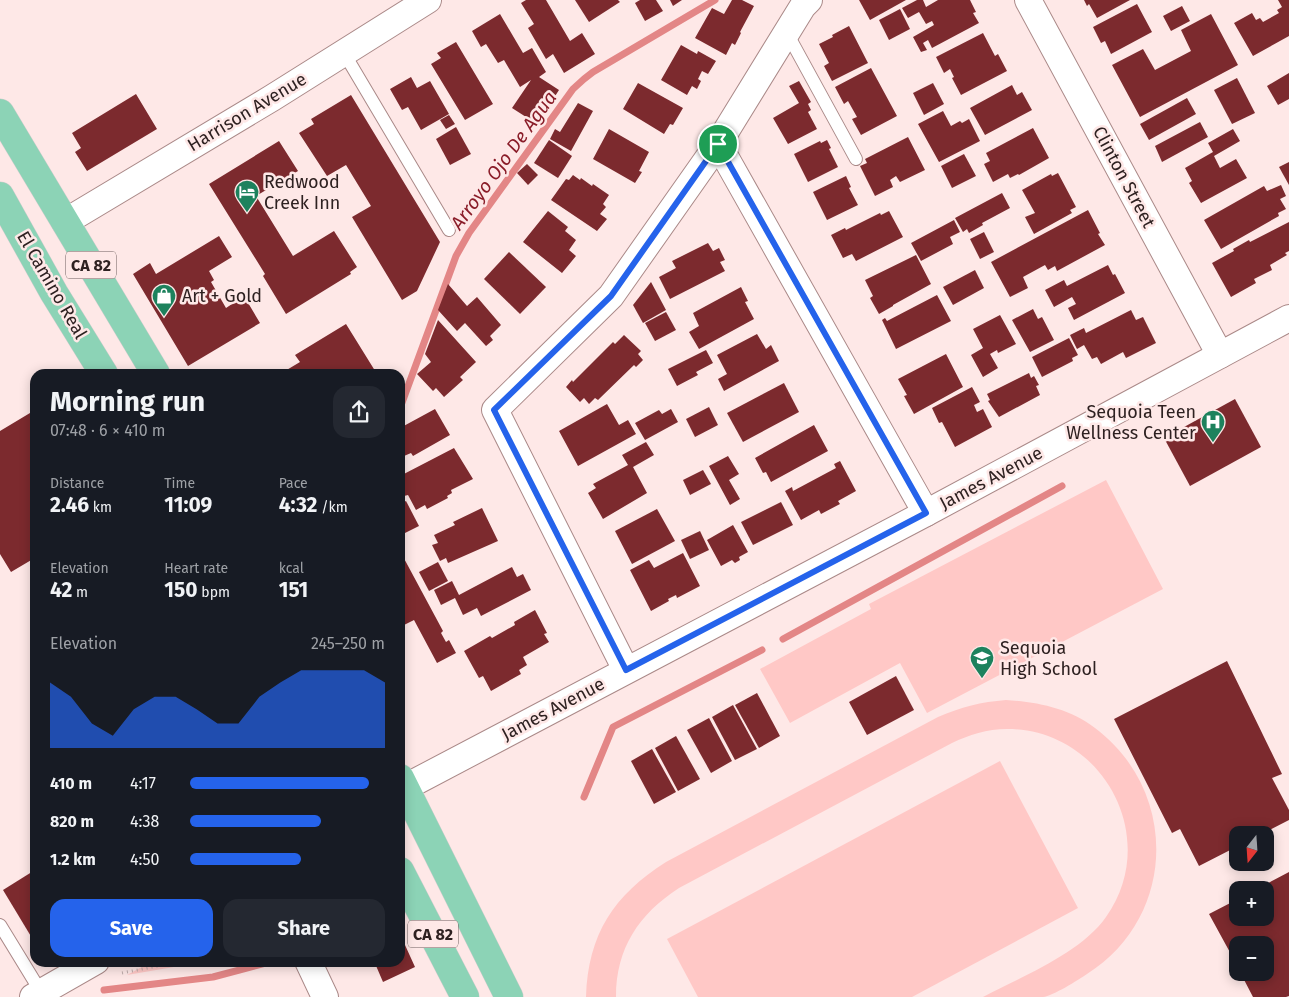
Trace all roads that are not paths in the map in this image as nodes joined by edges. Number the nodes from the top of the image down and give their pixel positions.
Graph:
1 (428, 0) edge
2 (810, 0) edge
3 (1028, 0) edge
4 (787, 32) junction
5 (344, 53) junction
6 (0, 113) edge
7 (718, 144) junction
8 (856, 159) dead end
9 (0, 196) edge
10 (65, 222) junction
11 (449, 230) dead end
12 (1289, 318) edge
13 (1220, 355) junction
14 (101, 369) edge
15 (153, 369) edge
16 (926, 513) junction
17 (626, 670) junction
18 (405, 783) edge
19 (405, 791) edge
20 (407, 901) edge
21 (0, 925) edge
22 (86, 967) edge
23 (311, 967) edge
24 (37, 995) edge
25 (325, 997) edge
26 (465, 997) edge
27 (509, 997) edge

1 - 5 street, Harrison Avenue
2 - 4 street
3 - 13 street, Clinton Street
4 - 7 street
4 - 8 lane
5 - 10 street, Harrison Avenue
5 - 11 lane
6 - 10 main road, CA 82
7 - 16 street
7 - 17 street
9 - 14 main road, El Camino Real / CA 82
10 - 15 main road, CA 82
12 - 13 street, James Avenue
13 - 16 street, James Avenue
16 - 17 street, James Avenue
17 - 18 street, James Avenue
19 - 27 main road, CA 82
20 - 26 main road, CA 82
21 - 24 lane
22 - 24 street
23 - 25 street

